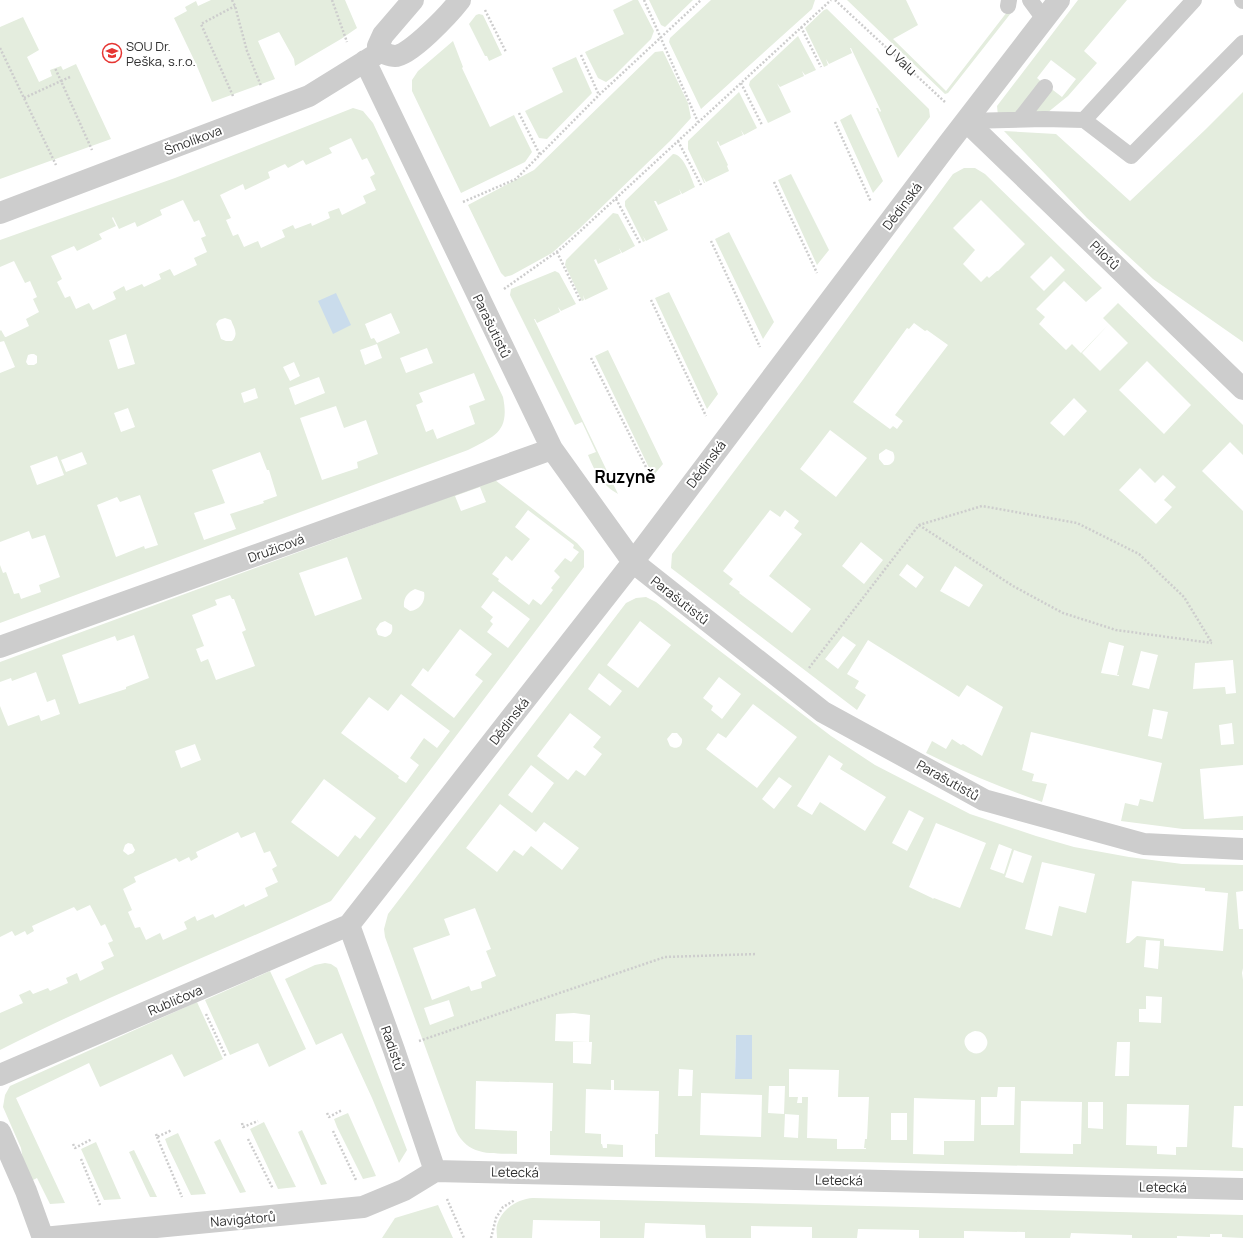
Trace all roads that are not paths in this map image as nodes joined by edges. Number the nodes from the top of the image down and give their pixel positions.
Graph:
1 (413, 0) edge
2 (460, 0) edge
3 (1030, 0) edge
4 (1059, 0) edge
5 (1194, 0) edge
6 (1044, 19) junction
7 (1243, 43) edge
8 (380, 56) junction
9 (1045, 87) dead end
10 (1020, 119) junction
11 (1084, 120) junction
12 (966, 121) junction
13 (0, 213) edge
14 (1243, 389) edge
15 (552, 449) junction
16 (633, 562) junction
17 (0, 647) edge
18 (1243, 850) edge
19 (349, 925) junction
20 (0, 1075) edge
21 (0, 1132) edge
22 (435, 1170) junction
23 (1243, 1189) edge
24 (43, 1238) edge

1 - 8 street
2 - 8 street, Šmolíkova
3 - 6 lane
4 - 6 street, Dědinská
5 - 11 lane
6 - 12 street, Dědinská
7 - 11 lane
8 - 13 street, Šmolíkova
8 - 15 street, Parašutistů
9 - 10 lane
10 - 11 lane
10 - 12 lane
12 - 14 street, Pilotů
12 - 16 street, Dědinská
15 - 16 street, Parašutistů
15 - 17 street, Družicová
16 - 18 street, Parašutistů
16 - 19 street, Dědinská
19 - 20 street, Rubličova
19 - 22 street, Radistů
21 - 24 street
22 - 23 street, Letecká
22 - 24 street, Navigátorů

